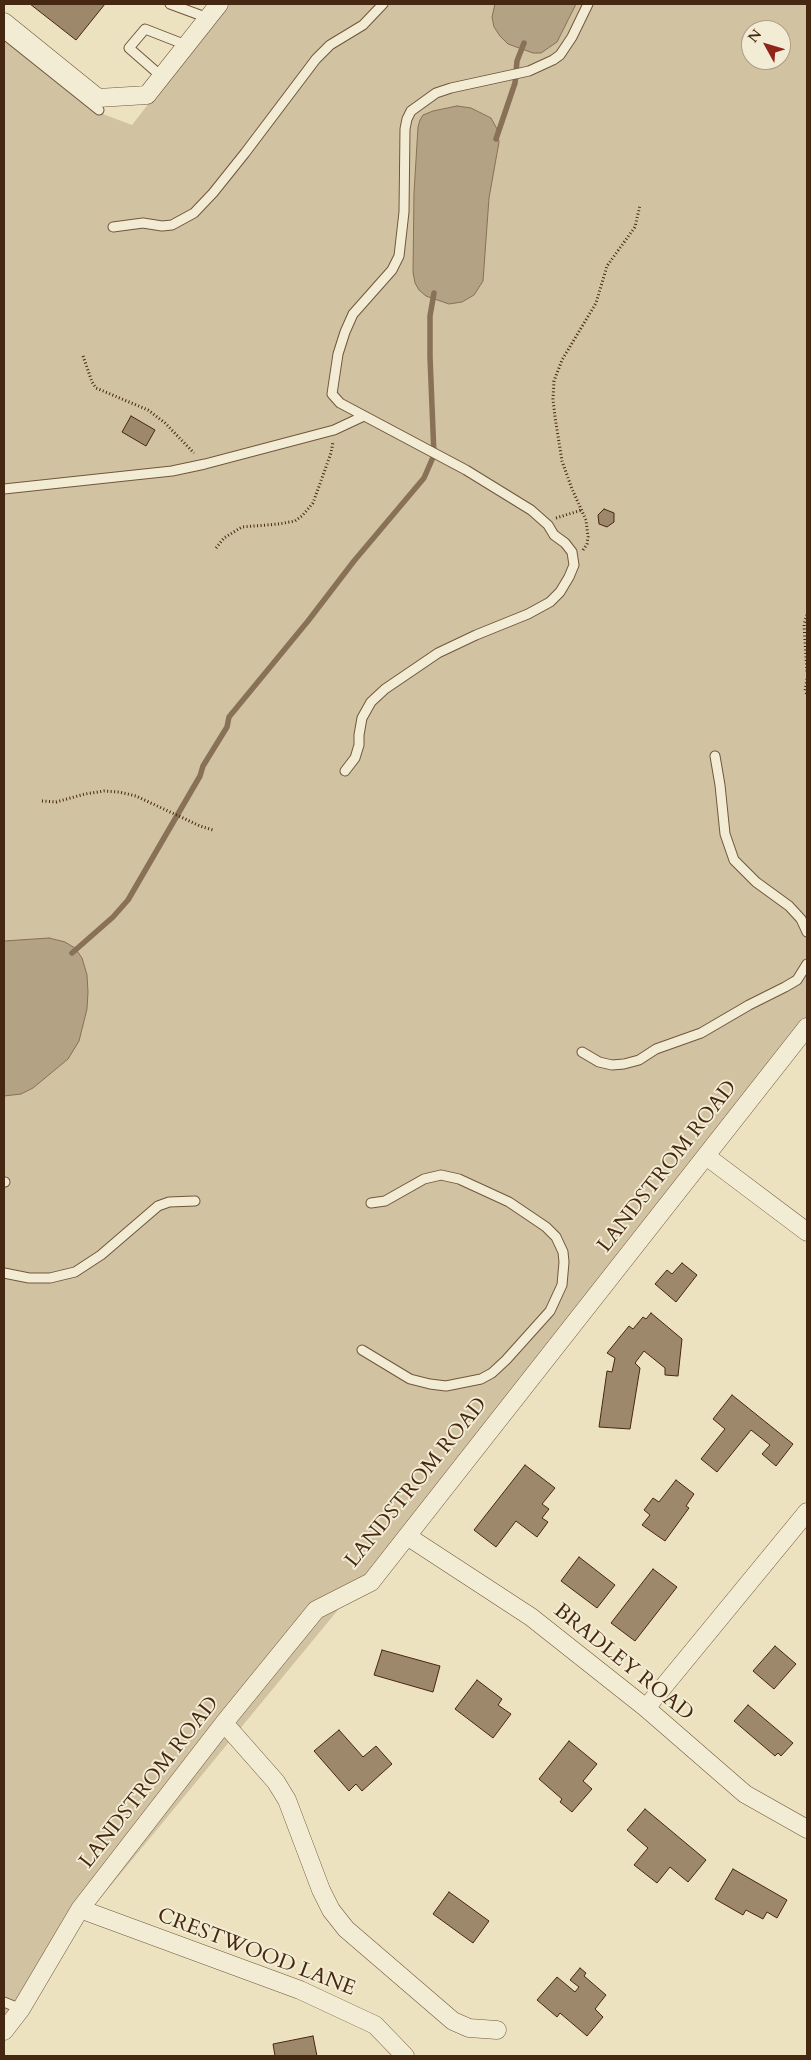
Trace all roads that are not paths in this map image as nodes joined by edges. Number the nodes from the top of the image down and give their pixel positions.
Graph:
1 (172, 4) edge
2 (219, 4) edge
3 (383, 4) edge
4 (588, 4) edge
5 (208, 18) junction
6 (4, 22) edge
7 (4, 34) edge
8 (186, 45) junction
9 (162, 76) junction
10 (98, 104) junction
11 (113, 227) dead end
12 (364, 416) junction
13 (4, 489) edge
14 (715, 756) dead end
15 (345, 771) dead end
16 (807, 932) edge
17 (807, 964) edge
18 (807, 1027) edge
19 (582, 1052) dead end
20 (706, 1156) junction
21 (195, 1201) dead end
22 (371, 1203) dead end
23 (807, 1232) edge
24 (4, 1273) edge
25 (362, 1350) dead end
26 (807, 1512) edge
27 (407, 1536) junction
28 (646, 1708) junction
29 (224, 1723) junction
30 (807, 1829) edge
31 (80, 1909) junction
32 (4, 2002) edge
33 (21, 2009) junction
34 (497, 2030) dead end
35 (4, 2031) edge
36 (405, 2056) edge

1 - 5 lane
2 - 5 street
3 - 11 lane
4 - 12 lane
5 - 8 street
6 - 10 street
7 - 10 lane
8 - 9 street
8 - 9 lane
9 - 10 street
12 - 13 lane
12 - 15 lane
14 - 16 lane
17 - 19 lane
18 - 20 street, LANDSTROM ROAD
20 - 23 street
20 - 27 street, LANDSTROM ROAD
21 - 24 lane
22 - 25 lane
26 - 28 street
27 - 28 street, BRADLEY ROAD
27 - 29 street, LANDSTROM ROAD
28 - 30 street, BRADLEY ROAD
29 - 31 street, LANDSTROM ROAD
29 - 34 street
31 - 33 street, LANDSTROM ROAD
31 - 36 street, CRESTWOOD LANE
32 - 33 lane
33 - 35 street, LANDSTROM ROAD

